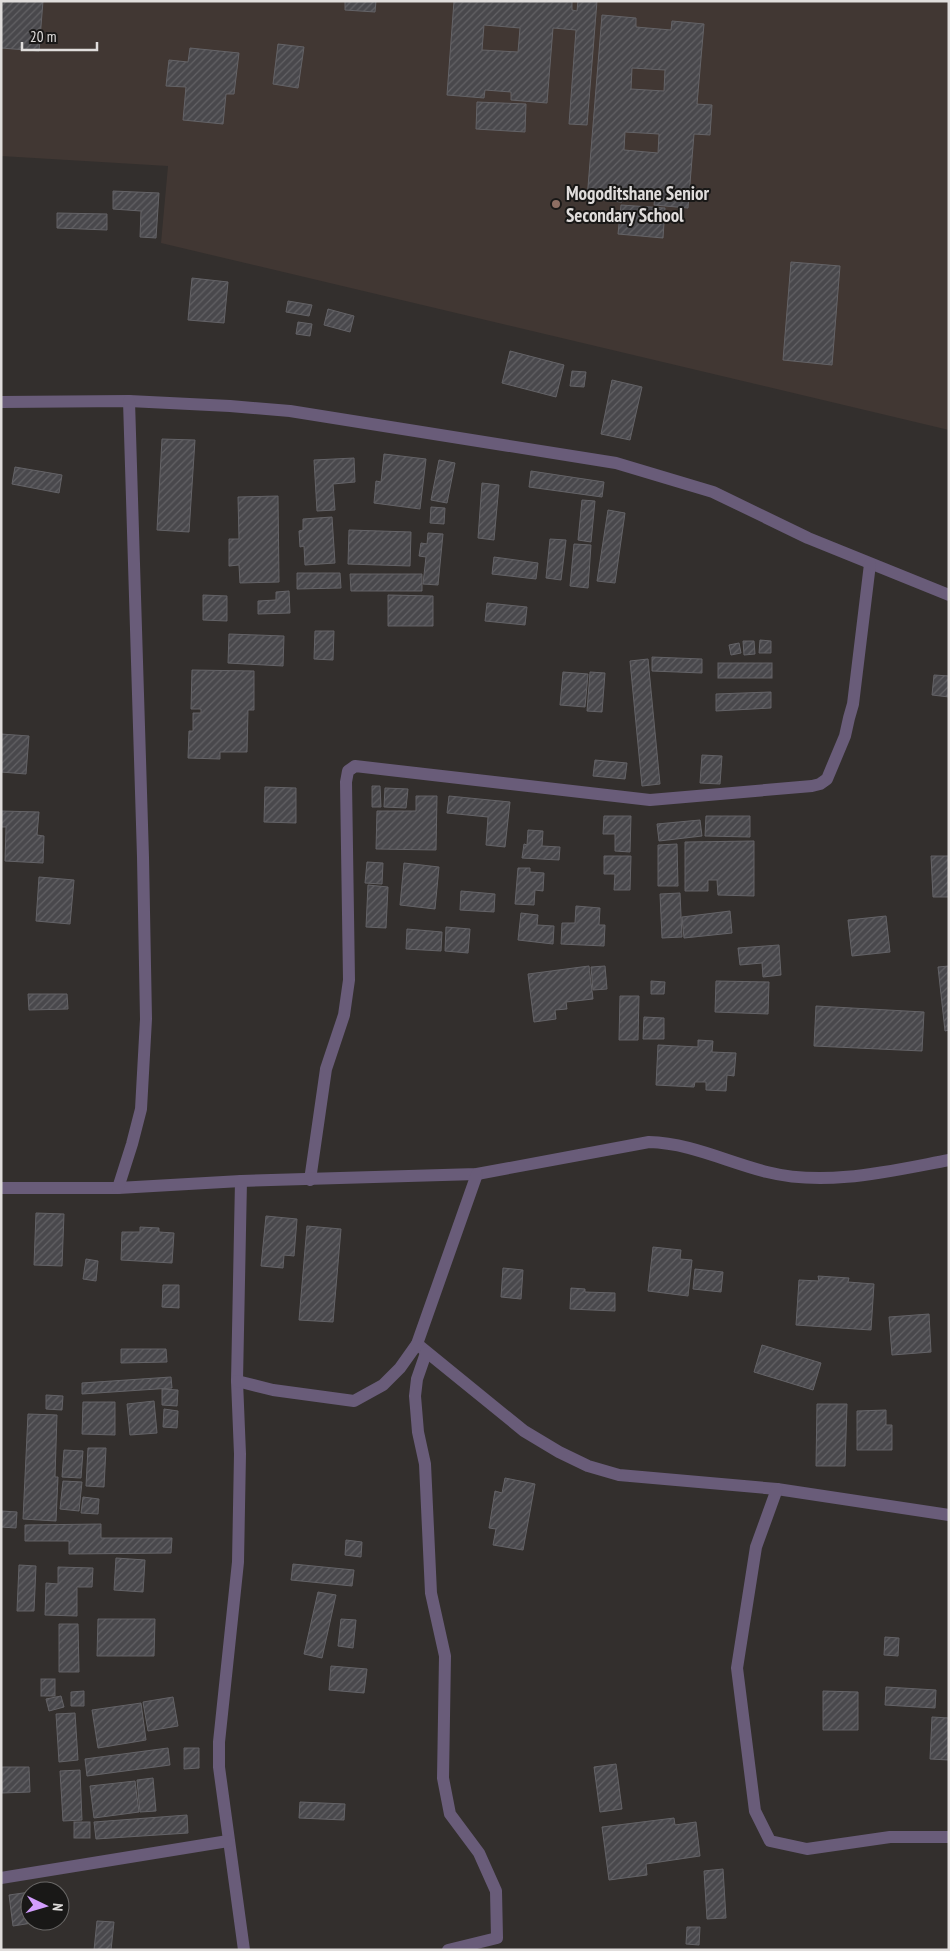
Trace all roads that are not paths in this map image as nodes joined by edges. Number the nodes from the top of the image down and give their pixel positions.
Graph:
1 (129, 401) junction
2 (1, 402) edge
3 (870, 564) junction
4 (949, 595) edge
5 (949, 1160) edge
6 (477, 1174) junction
7 (310, 1180) junction
8 (241, 1181) junction
9 (1, 1188) edge
10 (118, 1188) junction
11 (421, 1349) junction
12 (237, 1381) junction
13 (777, 1489) junction
14 (949, 1515) edge
15 (949, 1836) edge
16 (228, 1841) junction
17 (1, 1878) edge
18 (244, 1950) edge
19 (448, 1950) edge

1 - 2 street
1 - 3 street
1 - 10 street
3 - 4 street
3 - 7 street
5 - 6 street
6 - 7 street
6 - 11 street
7 - 8 street
8 - 10 street
8 - 12 street
9 - 10 street
11 - 12 street
11 - 13 street
11 - 19 street
12 - 16 street
13 - 14 street
13 - 15 street
16 - 17 street
16 - 18 street

